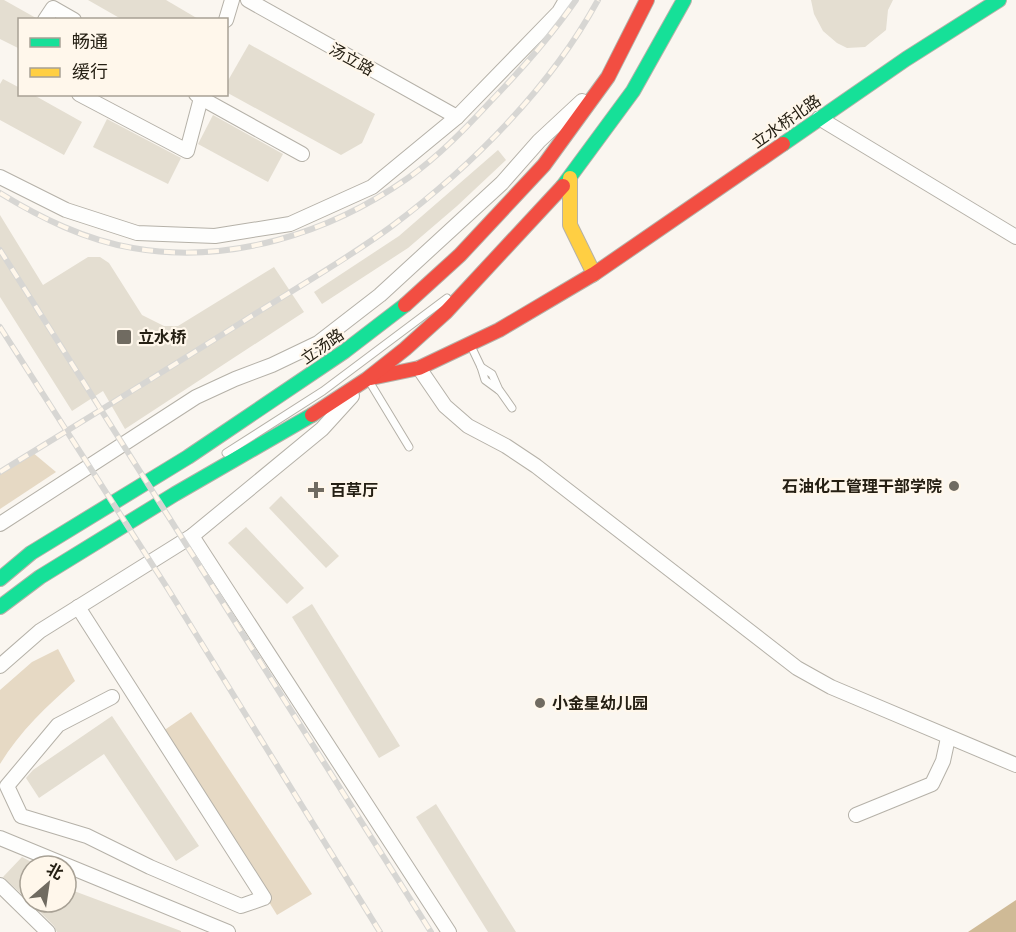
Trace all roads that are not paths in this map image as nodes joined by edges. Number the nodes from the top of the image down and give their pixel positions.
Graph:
1 (232, 0) edge
2 (248, 0) edge
3 (566, 0) edge
4 (647, 0) edge
5 (684, 0) edge
6 (999, 0) edge
7 (46, 18) edge
8 (70, 18) edge
9 (227, 18) edge
10 (608, 77) junction
11 (83, 96) edge
12 (200, 96) edge
13 (457, 117) junction
14 (819, 118) junction
15 (302, 154) dead end
16 (0, 177) edge
17 (570, 178) junction
18 (1016, 237) edge
19 (481, 273) junction
20 (594, 274) junction
21 (470, 344) junction
22 (420, 368) junction
23 (367, 379) junction
24 (513, 408) dead end
25 (409, 447) dead end
26 (221, 457) dead end
27 (212, 463) dead end
28 (175, 494) junction
29 (0, 524) edge
30 (192, 536) junction
31 (0, 579) edge
32 (0, 607) edge
33 (78, 607) junction
34 (0, 666) edge
35 (112, 697) dead end
36 (948, 738) junction
37 (1016, 765) edge
38 (856, 815) dead end
39 (0, 838) edge
40 (0, 846) edge
41 (0, 885) edge
42 (48, 932) edge
43 (228, 932) edge
44 (449, 932) edge

1 - 9 street
2 - 13 street, 汤立路
3 - 13 street
4 - 10 main road, 立汤路
5 - 17 main road
6 - 14 main road, 立水桥北路
7 - 8 street
10 - 29 street, 立汤路
10 - 31 main road, 立汤路
11 - 12 street
12 - 15 street
13 - 16 street
14 - 18 street
14 - 20 main road, 立水桥北路
17 - 19 main road
17 - 20 main road
19 - 23 main road
19 - 26 lane
20 - 21 main road, 立水桥北路
21 - 22 main road, 立水桥北路
21 - 24 lane
22 - 23 main road, 立水桥北路
22 - 36 street
23 - 25 lane
23 - 28 main road
23 - 30 street
27 - 28 lane
28 - 32 main road
30 - 33 street
30 - 44 street
33 - 34 street
33 - 35 street
36 - 37 street
36 - 38 street
39 - 40 street
39 - 43 street
41 - 42 street

